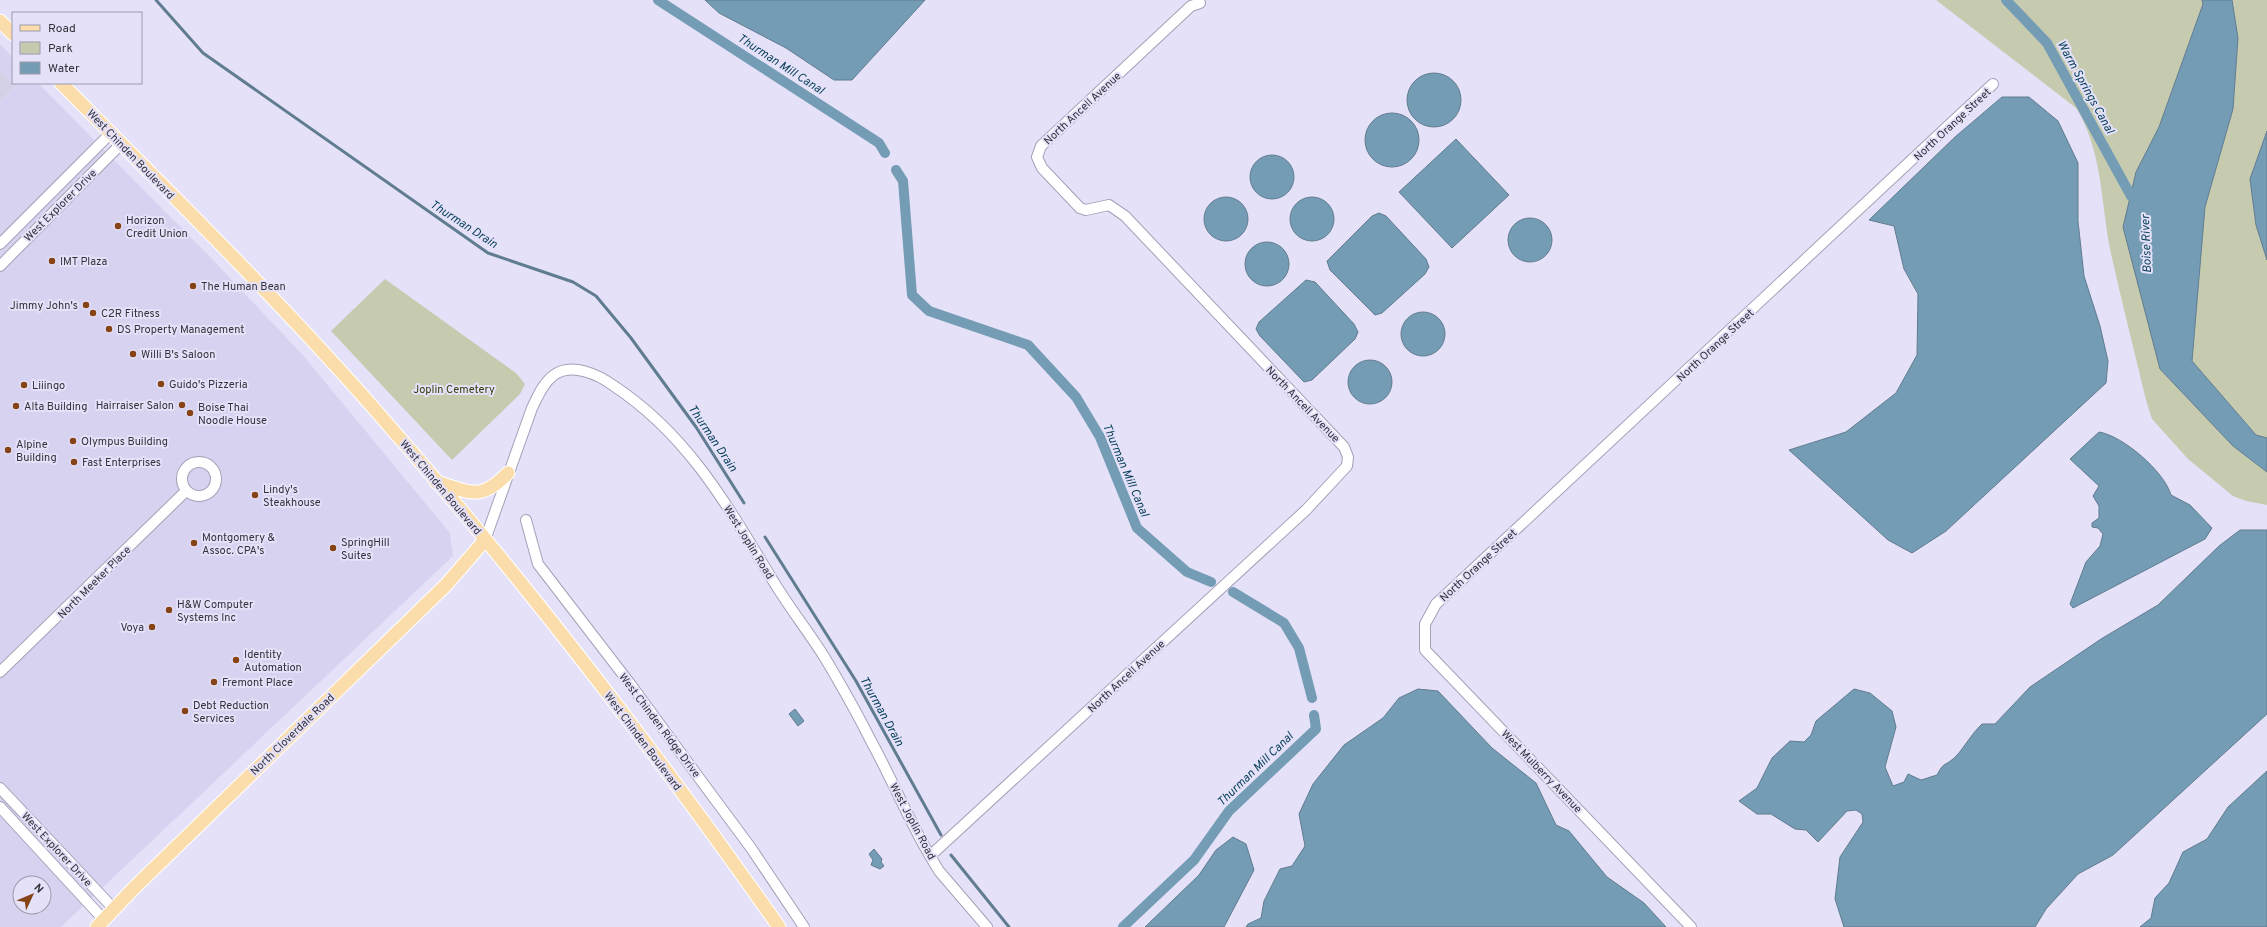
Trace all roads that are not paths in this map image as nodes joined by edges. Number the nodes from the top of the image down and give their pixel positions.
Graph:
1 (1200, 3) dead end
2 (0, 21) edge
3 (12, 33) edge
4 (62, 84) edge
5 (1993, 84) dead end
6 (111, 133) junction
7 (121, 144) junction
8 (0, 244) edge
9 (1, 261) edge
10 (508, 473) junction
11 (436, 482) junction
12 (186, 491) dead end
13 (526, 520) dead end
14 (485, 540) junction
15 (1436, 604) joint
16 (0, 672) edge
17 (0, 788) edge
18 (0, 807) edge
19 (930, 856) junction
20 (114, 909) junction
21 (101, 924) edge
22 (779, 927) edge
23 (804, 927) edge
24 (987, 927) edge
25 (1691, 927) edge

1 - 19 street, North Ancell Avenue
2 - 3 main road
4 - 6 main road, West Chinden Boulevard
5 - 15 street, North Orange Street
6 - 7 main road, West Chinden Boulevard
6 - 8 street, West Explorer Drive
7 - 9 street, West Explorer Drive
7 - 11 main road, West Chinden Boulevard
10 - 11 main road
10 - 14 street, West Joplin Road
10 - 19 street, West Joplin Road
11 - 14 main road, West Chinden Boulevard
12 - 16 street, North Meeker Place
13 - 23 street, West Chinden Ridge Drive
14 - 20 main road, North Cloverdale Road
14 - 22 main road, West Chinden Boulevard
15 - 25 street, West Mulberry Avenue
17 - 20 street, West Explorer Drive
18 - 21 street, West Explorer Drive
19 - 24 street, West Joplin Road
20 - 21 main road, North Cloverdale Road

